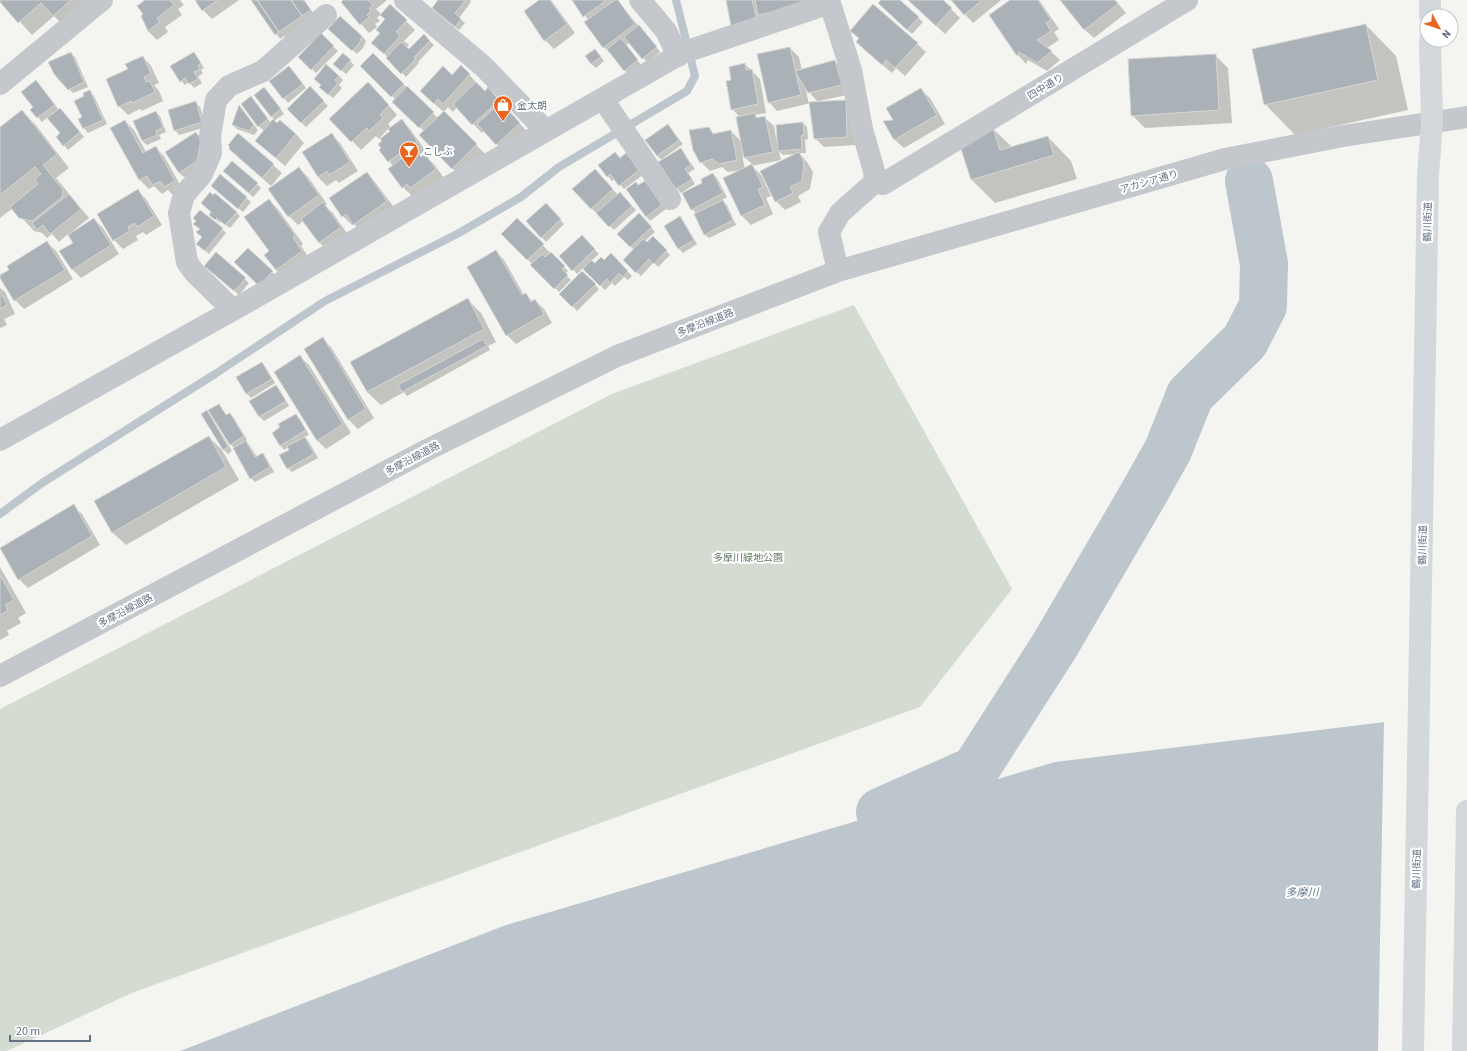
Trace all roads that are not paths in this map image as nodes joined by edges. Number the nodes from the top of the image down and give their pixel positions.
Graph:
1 (102, 0) edge
2 (405, 0) edge
3 (640, 0) edge
4 (1187, 0) edge
5 (829, 2) edge
6 (326, 15) dead end
7 (1430, 48) edge
8 (685, 53) junction
9 (0, 84) edge
10 (604, 99) junction
11 (1467, 117) edge
12 (1432, 122) junction
13 (546, 131) junction
14 (868, 189) junction
15 (670, 199) dead end
16 (838, 271) junction
17 (233, 310) junction
18 (0, 440) edge
19 (0, 676) edge
20 (1467, 811) edge
21 (1413, 1051) edge
22 (1464, 1051) edge

1 - 9 street
2 - 13 street
3 - 8 street
4 - 14 street, 四中通り
5 - 8 street
5 - 14 street
6 - 17 street
7 - 12 main road, 鶴川街道
8 - 10 street
10 - 13 street
10 - 15 street
11 - 12 street, アカシア通り
12 - 16 street, アカシア通り
12 - 21 main road, 鶴川街道
13 - 17 street
14 - 16 street
16 - 19 street, 多摩沿線道路
17 - 18 street
20 - 22 main road

